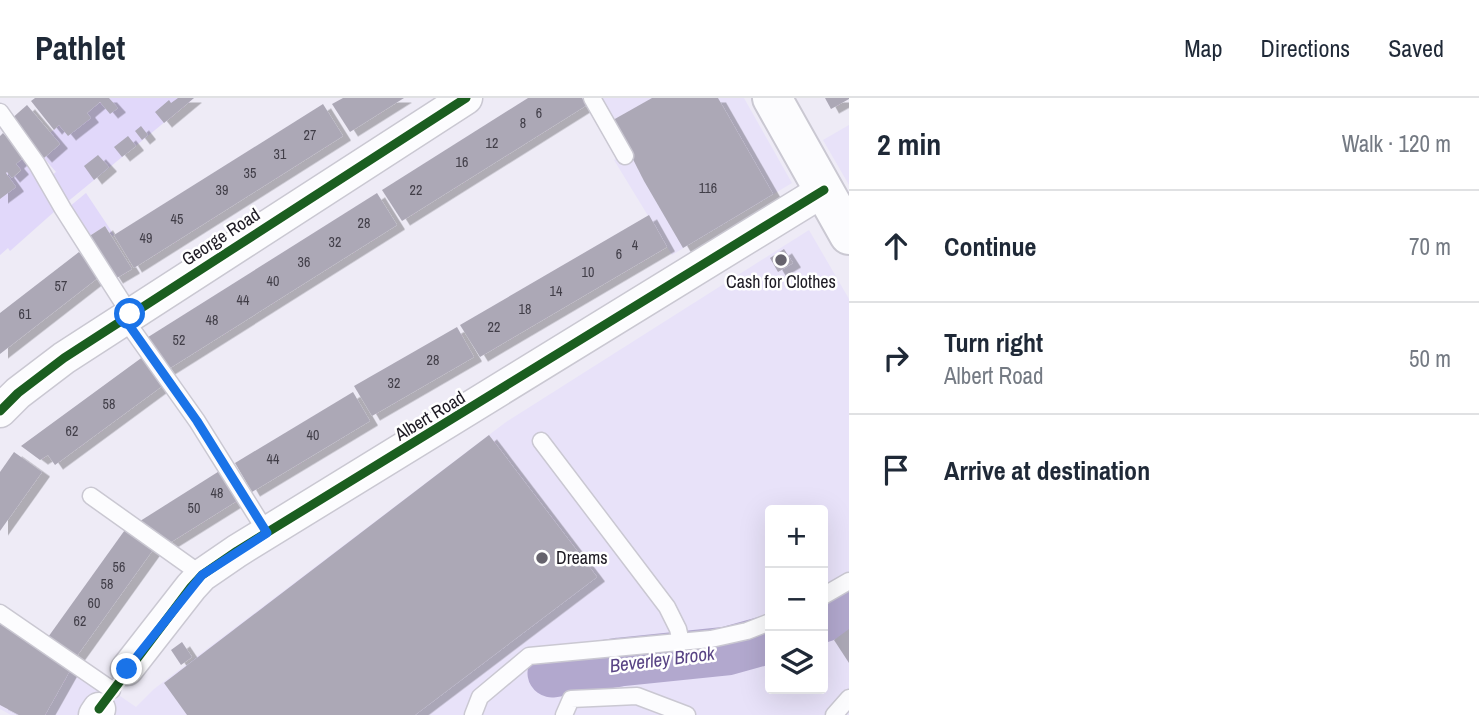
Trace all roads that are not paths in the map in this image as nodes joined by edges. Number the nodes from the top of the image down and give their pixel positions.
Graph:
1 (466, 98) edge
2 (592, 98) edge
3 (772, 98) edge
4 (0, 112) edge
5 (625, 156) dead end
6 (824, 190) junction
7 (849, 235) edge
8 (127, 316) junction
9 (0, 411) edge
10 (541, 441) dead end
11 (91, 496) dead end
12 (267, 533) junction
13 (202, 575) junction
14 (849, 582) edge
15 (828, 593) edge
16 (0, 613) edge
17 (765, 624) edge
18 (681, 642) junction
19 (108, 696) edge
20 (849, 698) edge
21 (473, 715) edge
22 (564, 715) edge
23 (687, 715) edge
24 (834, 715) edge

1 - 8 street, George Road
2 - 5 lane
3 - 6 main road
4 - 8 lane
6 - 7 main road
6 - 12 street, Albert Road
8 - 9 street, George Road
8 - 12 lane
10 - 18 lane
11 - 13 lane
12 - 13 street, Albert Road
13 - 19 street, Albert Road
14 - 15 lane
16 - 19 lane
17 - 18 lane
18 - 21 lane
20 - 24 lane
22 - 23 lane

